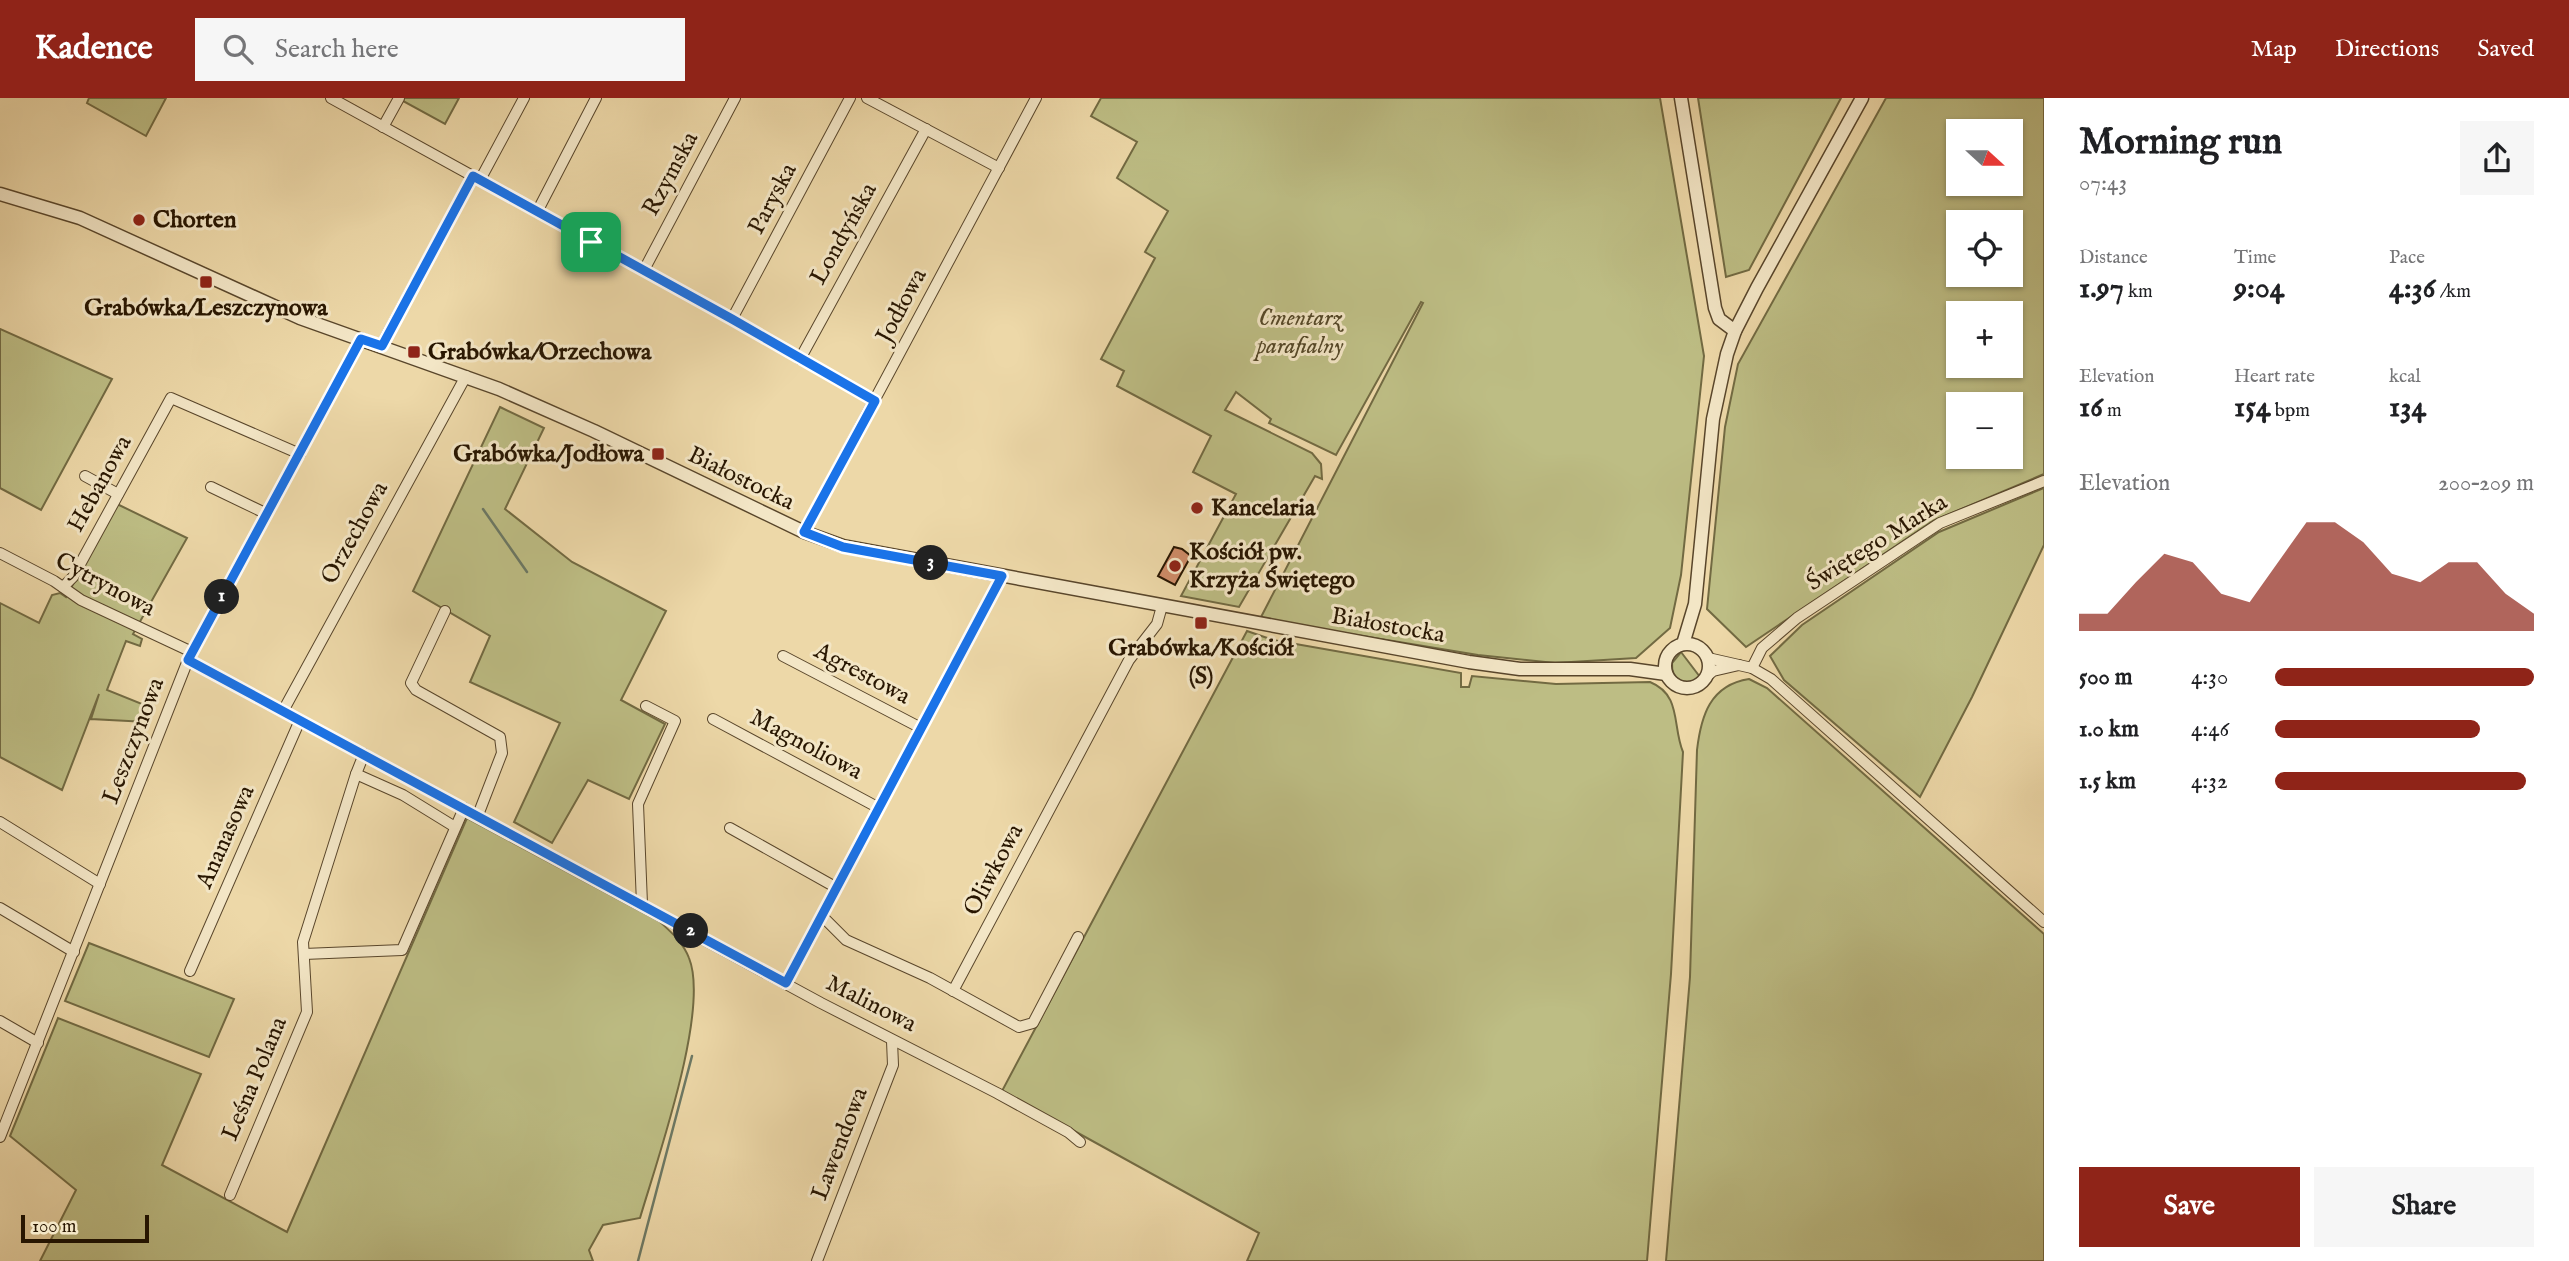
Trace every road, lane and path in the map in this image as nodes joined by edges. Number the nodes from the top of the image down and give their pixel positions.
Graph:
1 (331, 98) edge
2 (398, 98) edge
3 (524, 98) edge
4 (596, 98) edge
5 (735, 98) edge
6 (850, 98) edge
7 (867, 98) edge
8 (1036, 98) edge
9 (1681, 98) edge
10 (1862, 98) edge
11 (383, 127) junction
12 (926, 129) junction
13 (999, 168) junction
14 (477, 178) junction
15 (0, 194) edge
16 (537, 212) junction
17 (644, 270) junction
18 (732, 319) junction
19 (1735, 331) junction
20 (361, 339) junction
21 (382, 346) junction
22 (800, 359) junction
23 (466, 376) junction
24 (875, 401) junction
25 (300, 454) junction
26 (85, 476) dead end
27 (2044, 481) edge
28 (211, 487) dead end
29 (118, 494) junction
30 (267, 514) junction
31 (804, 532) junction
32 (0, 554) edge
33 (1002, 576) junction
34 (63, 587) junction
35 (1162, 606) junction
36 (445, 611) dead end
37 (1693, 612) junction
38 (1683, 644) junction
39 (1697, 646) junction
40 (190, 656) junction
41 (783, 656) dead end
42 (1708, 658) junction
43 (1740, 665) junction
44 (1666, 667) junction
45 (1752, 668) junction
46 (1707, 675) junction
47 (646, 706) dead end
48 (283, 711) junction
49 (713, 719) dead end
50 (300, 720) junction
51 (921, 728) junction
52 (364, 754) junction
53 (356, 774) junction
54 (464, 808) junction
55 (879, 808) junction
56 (478, 815) junction
57 (0, 822) edge
58 (455, 827) junction
59 (730, 828) dead end
60 (100, 884) junction
61 (837, 888) junction
62 (642, 904) junction
63 (0, 908) edge
64 (822, 916) junction
65 (2044, 922) edge
66 (1079, 937) dead end
67 (74, 952) junction
68 (304, 954) junction
69 (190, 971) dead end
70 (786, 983) junction
71 (953, 990) junction
72 (0, 1021) edge
73 (892, 1041) junction
74 (38, 1043) junction
75 (0, 1138) edge
76 (1080, 1142) dead end
77 (230, 1195) dead end
78 (817, 1261) edge

1 - 11 street
2 - 11 street
3 - 14 street
4 - 16 street
5 - 17 street, Rzymska
6 - 18 street, Paryska
7 - 12 street
8 - 13 street, Jodłowa
9 - 19 street
10 - 19 street
11 - 14 street
12 - 13 street
12 - 22 street, Londyńska
13 - 24 street, Jodłowa
14 - 16 street
14 - 21 street
15 - 20 street, Białostocka
16 - 17 street
17 - 18 street
18 - 22 street
19 - 37 street
20 - 21 street, Białostocka
20 - 25 street, Leszczynowa
21 - 23 street, Białostocka
22 - 24 street
23 - 31 street, Białostocka
23 - 48 street, Orzechowa
24 - 31 street, Jodłowa
25 - 29 street, Hebanowa
25 - 30 street, Leszczynowa
26 - 29 street
27 - 45 street, Świętego Marka
28 - 30 street
29 - 34 street, Hebanowa
30 - 40 street, Leszczynowa
31 - 33 street, Białostocka
32 - 34 street, Cytrynowa
33 - 35 street, Białostocka
33 - 51 street, Malinowa
34 - 40 street, Cytrynowa
35 - 44 street, Białostocka
35 - 71 street, Oliwkowa
36 - 56 street
37 - 38 street
37 - 39 street
38 - 39 street
38 - 44 street
39 - 42 street
40 - 48 street, Cytrynowa
40 - 60 street, Leszczynowa
41 - 51 street, Agrestowa
42 - 43 street
42 - 46 street
43 - 45 street
43 - 46 street
44 - 46 street
45 - 65 street
47 - 62 street
48 - 50 street, Cytrynowa
49 - 55 street, Magnoliowa
50 - 52 street, Cytrynowa
50 - 69 street, Ananasowa
51 - 55 street, Malinowa
52 - 53 street, Leśna Polana
52 - 54 street, Cytrynowa
53 - 58 street
53 - 68 street, Leśna Polana
54 - 56 street, Cytrynowa
54 - 58 street
55 - 61 street, Malinowa
56 - 62 street, Cytrynowa
57 - 60 street
58 - 68 street
59 - 61 street
60 - 67 street, Leszczynowa
61 - 64 street, Malinowa
62 - 70 street, Cytrynowa
63 - 67 street
64 - 70 street, Malinowa
64 - 71 street
66 - 71 street
67 - 74 street, Leszczynowa
68 - 77 street, Leśna Polana
70 - 73 street, Malinowa
72 - 74 street
73 - 76 street, Malinowa
73 - 78 street, Lawendowa
74 - 75 street, Leszczynowa

